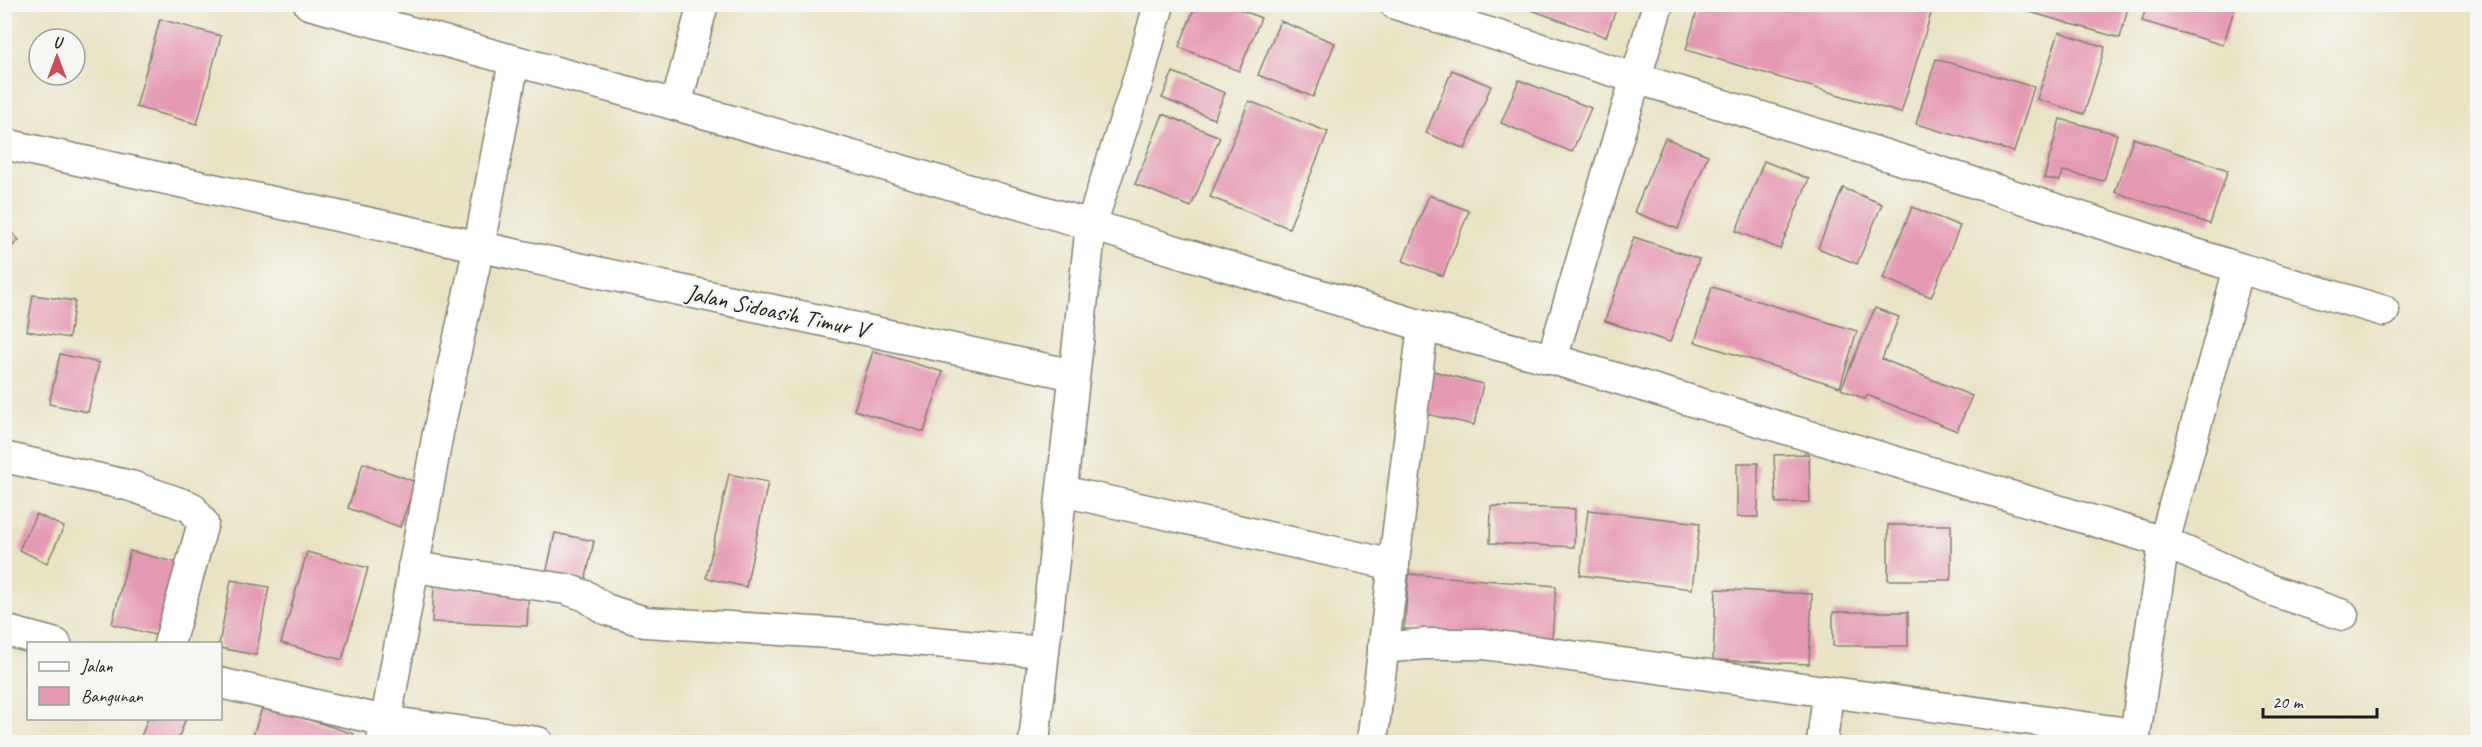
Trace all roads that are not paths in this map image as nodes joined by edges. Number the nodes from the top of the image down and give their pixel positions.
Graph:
1 (309, 4) edge
2 (704, 4) edge
3 (1159, 4) edge
4 (1395, 4) edge
5 (1658, 4) edge
6 (362, 12) edge
7 (514, 61) junction
8 (1637, 80) junction
9 (676, 105) junction
10 (4, 144) edge
11 (1091, 225) junction
12 (479, 246) junction
13 (2239, 268) junction
14 (2384, 311) dead end
15 (1423, 326) junction
16 (1552, 359) junction
17 (1074, 375) junction
18 (4, 457) edge
19 (1062, 491) junction
20 (2164, 543) junction
21 (1394, 565) junction
22 (413, 567) junction
23 (2343, 615) dead end
24 (4, 630) edge
25 (49, 642) edge
26 (170, 642) edge
27 (1383, 648) junction
28 (1044, 652) junction
29 (222, 684) edge
30 (1828, 693) junction
31 (384, 732) edge
32 (2135, 738) edge
33 (538, 742) edge
34 (1034, 742) edge
35 (1372, 742) edge
36 (1822, 742) edge

1 - 6 street
2 - 9 street
3 - 11 street
4 - 8 street
5 - 8 street
6 - 7 street
7 - 9 street
7 - 12 street
8 - 13 street
8 - 16 street
9 - 11 street
10 - 12 street, Jalan Sidoasih Timur V
11 - 15 street
11 - 17 street
12 - 17 street, Jalan Sidoasih Timur V
12 - 22 street
13 - 14 street
13 - 20 street
15 - 16 street
15 - 21 street
16 - 20 street
17 - 19 street
18 - 26 street
19 - 21 street
19 - 28 street
20 - 23 street
20 - 32 street
21 - 27 street
22 - 28 street
22 - 31 street
24 - 25 street
27 - 30 street
27 - 35 street
28 - 34 street
29 - 31 street
30 - 32 street
30 - 36 street
31 - 33 street

